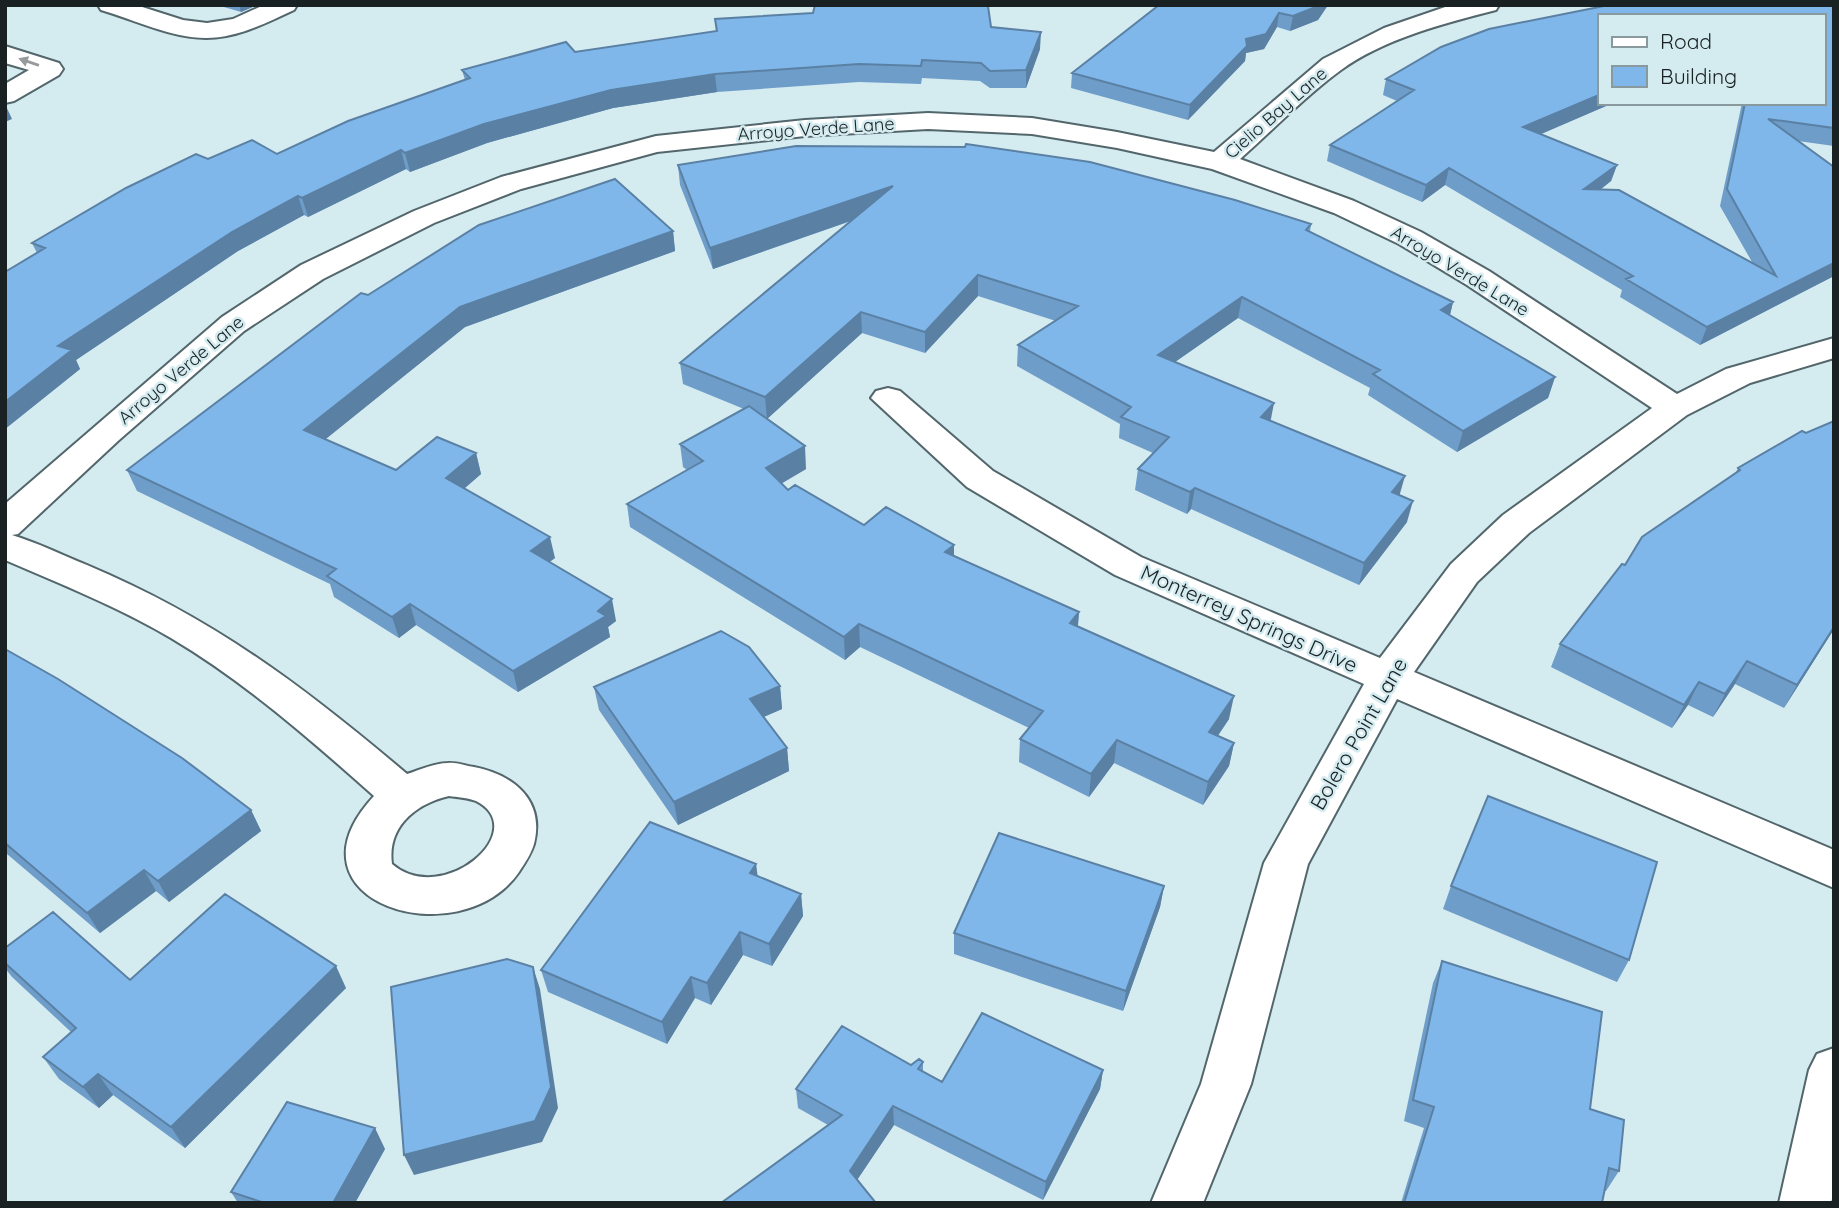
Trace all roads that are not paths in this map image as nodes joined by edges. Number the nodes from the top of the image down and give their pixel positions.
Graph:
1 (110, 5) edge
2 (285, 5) edge
3 (1487, 5) edge
4 (5, 54) edge
5 (5, 95) edge
6 (1220, 162) junction
7 (1834, 348) edge
8 (888, 398) dead end
9 (1675, 408) junction
10 (5, 525) edge
11 (5, 545) edge
12 (1387, 679) junction
13 (402, 795) dead end
14 (1834, 870) edge
15 (1834, 1070) edge
16 (1177, 1203) edge
17 (1805, 1203) edge

1 - 2 street
3 - 6 street, Cielio Bay Lane
5 -> 4 street
6 - 9 street, Arroyo Verde Lane
6 - 10 street, Arroyo Verde Lane
7 - 9 street, Bolero Point Lane
8 - 12 street, Monterrey Springs Drive
9 - 12 street, Bolero Point Lane
11 - 13 street
12 - 14 street, Monterrey Springs Drive
12 - 16 street, Bolero Point Lane
15 - 17 street

